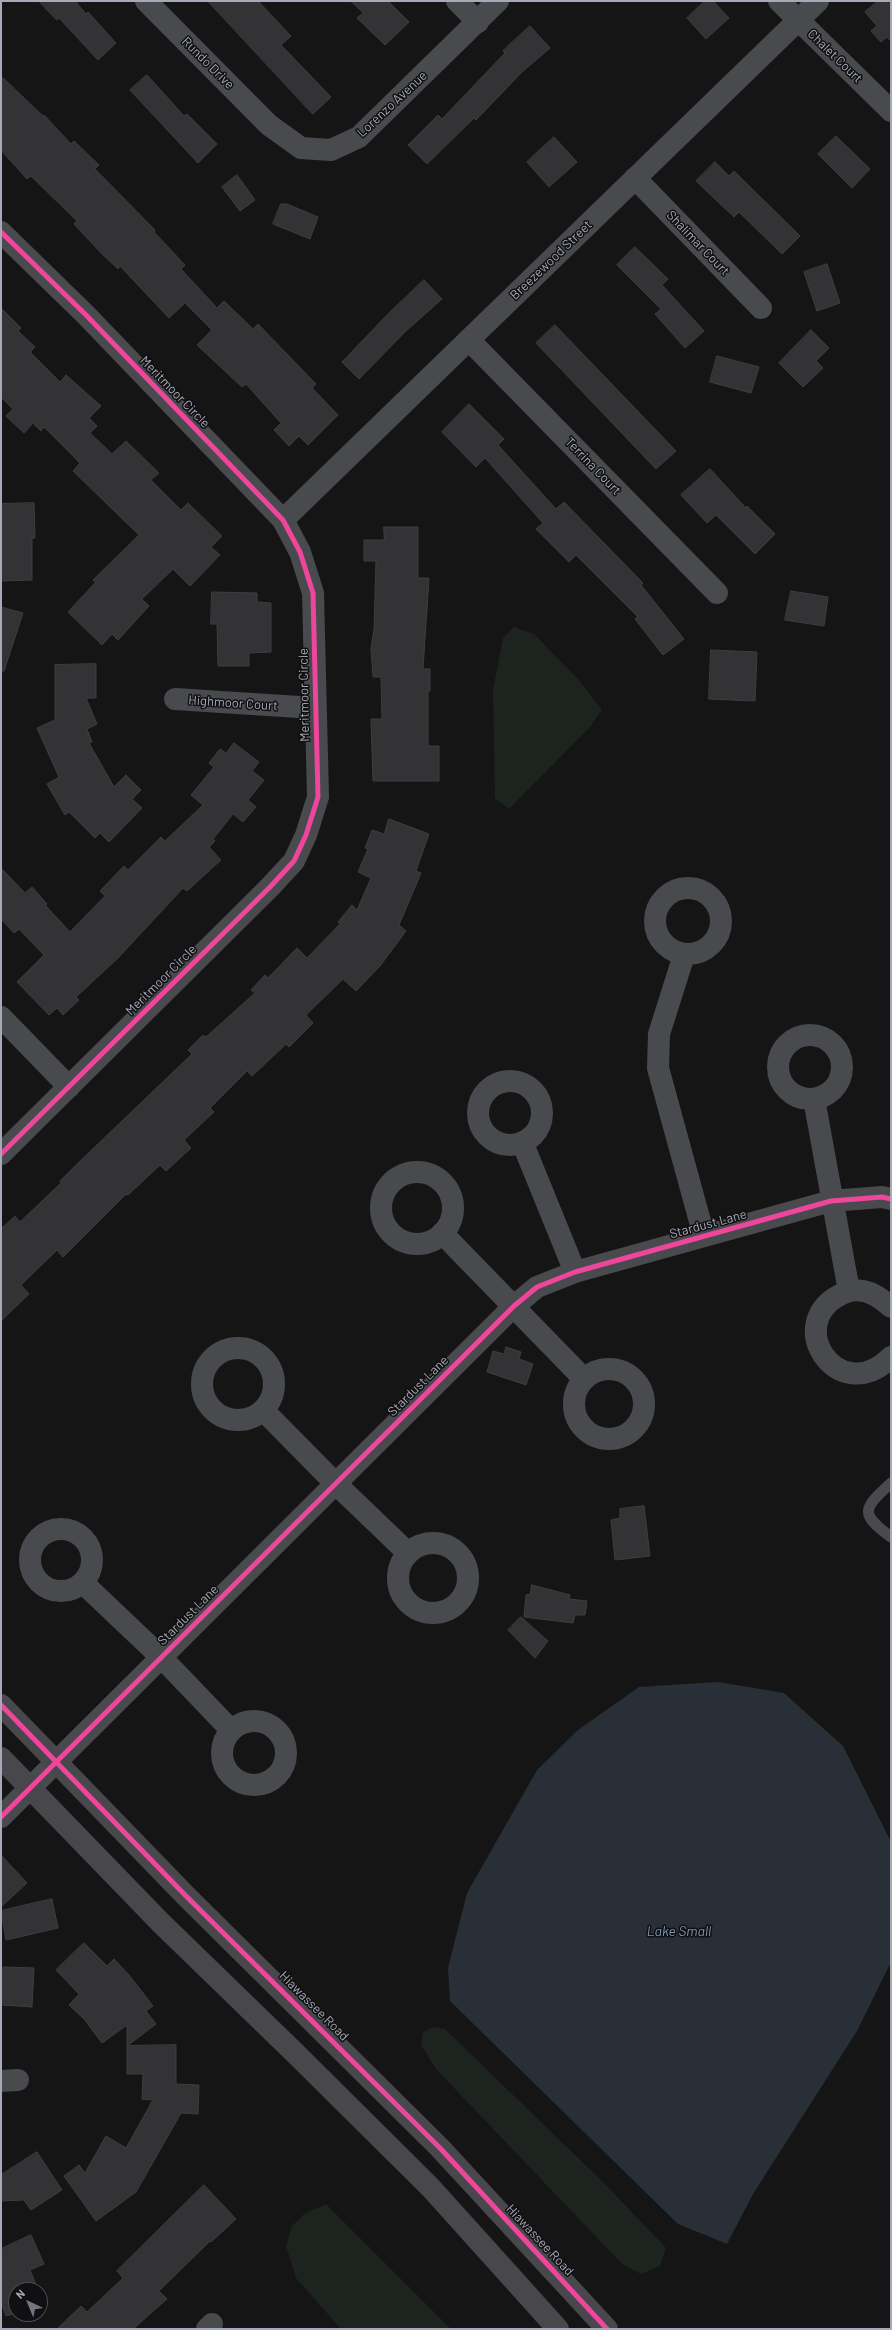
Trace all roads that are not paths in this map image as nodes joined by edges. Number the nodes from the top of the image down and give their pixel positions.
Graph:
1 (146, 1) edge
2 (457, 1) edge
3 (498, 1) edge
4 (779, 1) edge
5 (818, 1) edge
6 (798, 20) junction
7 (478, 22) junction
8 (891, 111) edge
9 (269, 125) joint
10 (635, 178) junction
11 (1, 232) edge
12 (761, 308) dead end
13 (469, 340) junction
14 (283, 520) junction
15 (717, 592) dead end
16 (175, 699) dead end
17 (314, 708) junction
18 (684, 955) dead end
19 (1, 1017) edge
20 (69, 1086) junction
21 (814, 1099) dead end
22 (523, 1144) dead end
23 (1, 1154) edge
24 (891, 1199) edge
25 (831, 1201) junction
26 (442, 1233) dead end
27 (704, 1236) junction
28 (575, 1272) junction
29 (849, 1291) junction
30 (514, 1306) junction
31 (891, 1307) edge
32 (891, 1357) edge
33 (584, 1379) dead end
34 (263, 1410) dead end
35 (891, 1483) edge
36 (335, 1484) junction
37 (891, 1537) edge
38 (408, 1553) dead end
39 (84, 1583) dead end
40 (161, 1657) junction
41 (1, 1705) edge
42 (231, 1730) dead end
43 (1, 1758) edge
44 (55, 1762) junction
45 (30, 1788) junction
46 (1, 1817) edge
47 (558, 2329) edge
48 (607, 2329) edge

1 - 9 street, Rundo Drive
2 - 7 street
3 - 7 street, Lorenzo Avenue
4 - 6 street, Chalet Court
5 - 6 street, Breezewood Street
6 - 8 street, Chalet Court
6 - 10 street, Breezewood Street
7 - 9 street, Lorenzo Avenue
10 - 12 street, Shalimar Court
10 - 13 street, Breezewood Street
11 - 14 street, Meritmoor Circle
13 - 14 street, Breezewood Street
13 - 15 street, Terrina Court
14 - 17 street, Meritmoor Circle
16 - 17 street, Highmoor Court
17 - 20 street, Meritmoor Circle
18 - 27 street
19 - 20 street
20 - 23 street, Meritmoor Circle
21 - 25 street
22 - 28 street
24 - 25 street, Stardust Lane
25 - 27 street, Stardust Lane
25 - 29 street
26 - 30 street
27 - 28 street, Stardust Lane
28 - 30 street, Stardust Lane
29 - 31 street
29 - 32 street
30 - 33 street
30 - 36 street, Stardust Lane
34 - 36 street
35 - 37 lane
36 - 38 street
36 - 40 street, Stardust Lane
39 - 40 street
40 - 42 street
40 - 44 street, Stardust Lane
41 - 44 street, Hiawassee Road
43 - 45 street
44 - 45 street, Stardust Lane
44 - 48 street, Hiawassee Road
45 - 46 street, Stardust Lane
45 - 47 street

